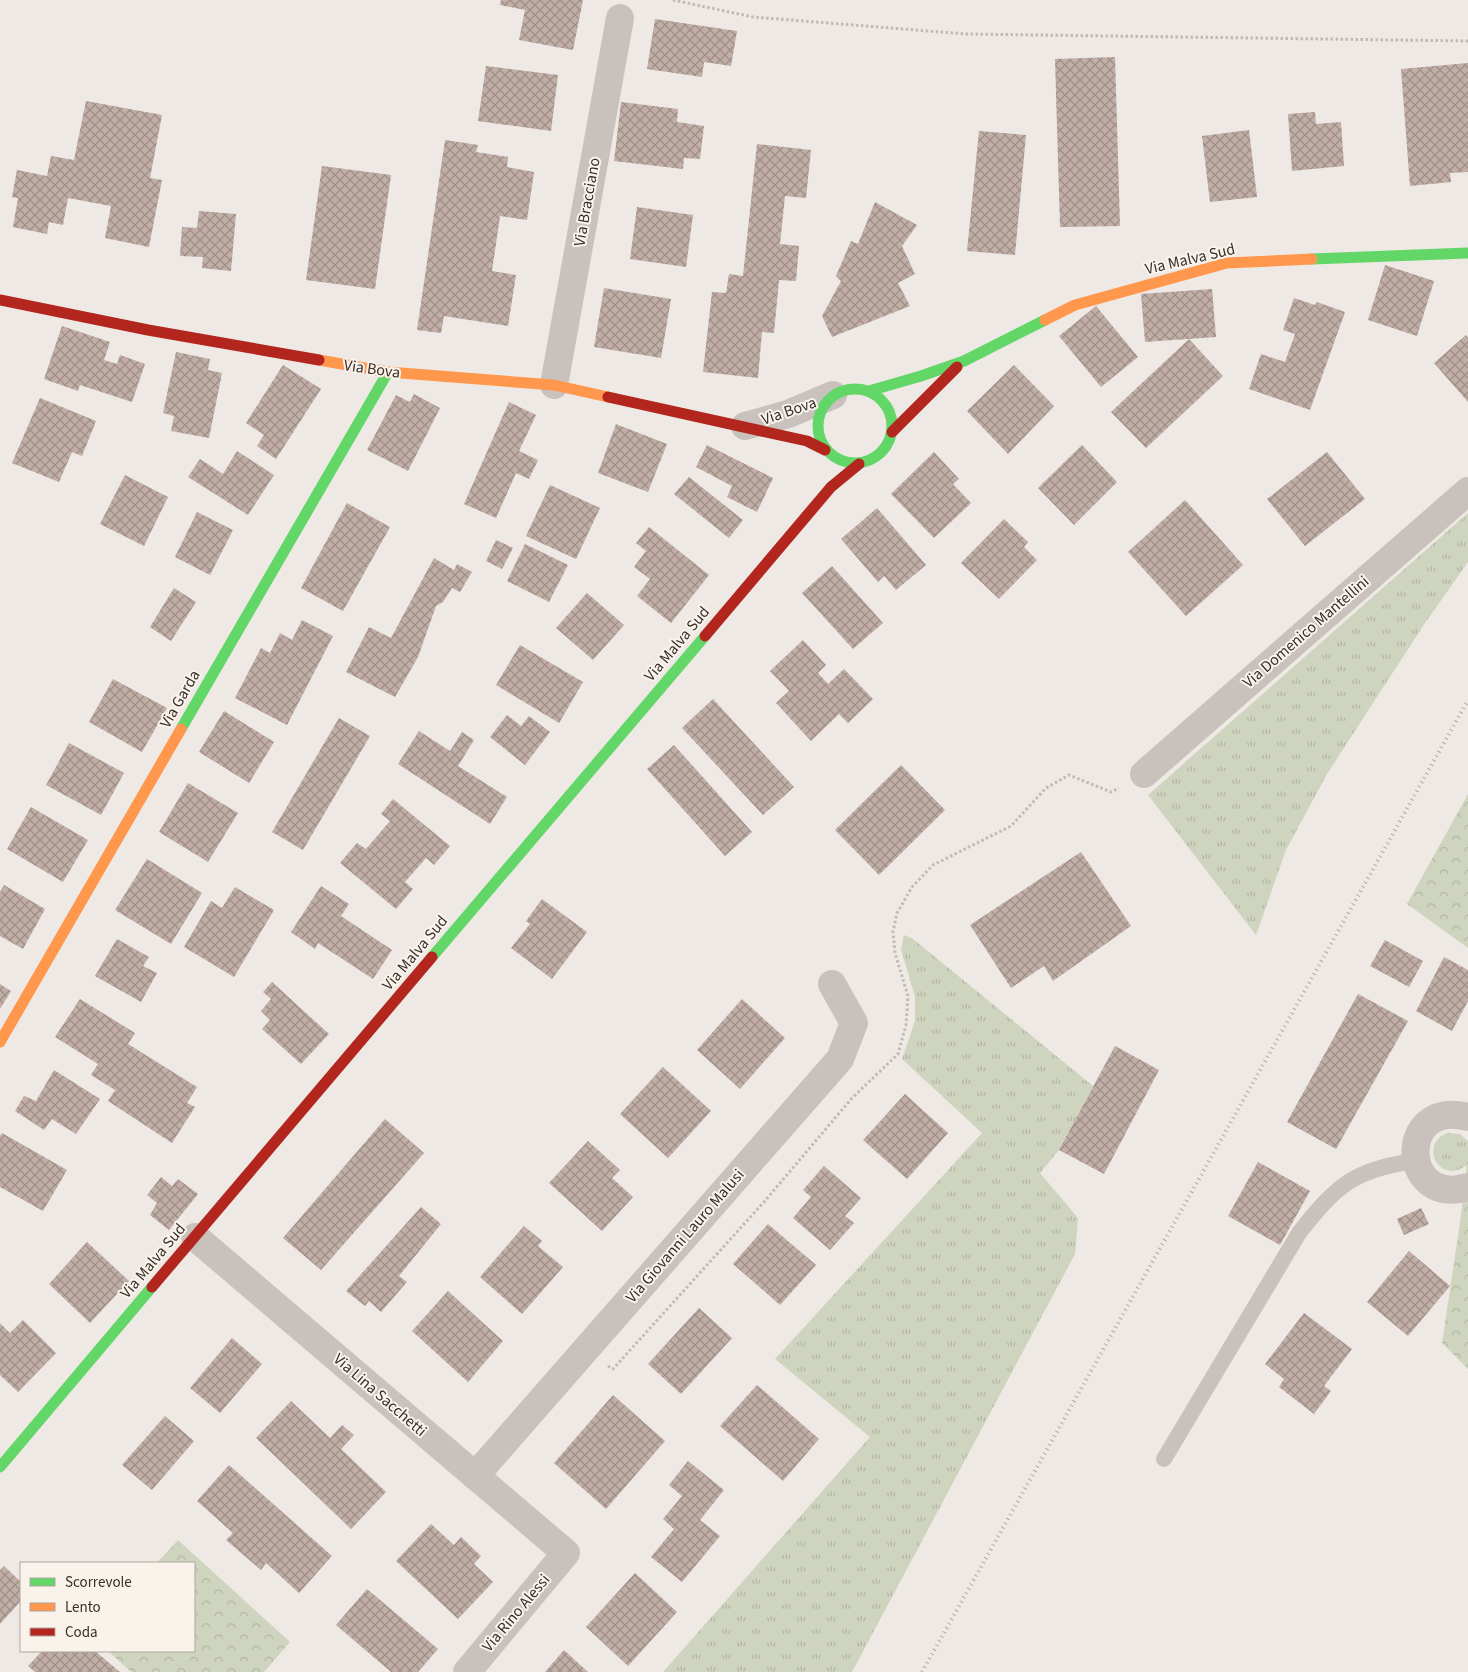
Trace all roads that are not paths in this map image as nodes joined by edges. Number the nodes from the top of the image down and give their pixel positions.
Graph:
1 (620, 18) dead end
2 (1468, 253) edge
3 (0, 300) edge
4 (964, 361) junction
5 (388, 372) junction
6 (554, 385) junction
7 (869, 392) junction
8 (833, 395) junction
9 (745, 426) junction
10 (892, 432) junction
11 (825, 450) junction
12 (859, 464) junction
13 (1468, 491) edge
14 (1144, 774) dead end
15 (832, 984) dead end
16 (0, 1042) edge
17 (1468, 1117) edge
18 (1415, 1161) junction
19 (1468, 1187) edge
20 (195, 1237) junction
21 (1164, 1459) dead end
22 (0, 1467) edge
23 (474, 1476) junction
24 (566, 1553) joint
25 (467, 1672) edge

1 - 6 street, Via Bracciano
2 - 4 street, Via Malva Sud
3 - 5 street, Via Bova
4 - 7 street, Via Malva Sud
4 - 10 street, Via Malva Sud
5 - 6 street, Via Bova
5 - 16 street, Via Garda
6 - 9 street, Via Bova
7 - 8 street
7 - 10 street
8 - 9 street, Via Bova
8 - 11 street
9 - 11 street, Via Bova
10 - 12 street
11 - 12 street
12 - 20 street, Via Malva Sud
13 - 14 street, Via Domenico Mantellini
15 - 23 street, Via Giovanni Lauro Malusi
17 - 18 street
18 - 19 street
18 - 21 lane
20 - 22 street, Via Malva Sud
20 - 23 street, Via Lina Sacchetti
23 - 24 street, Via Lina Sacchetti
24 - 25 street, Via Rino Alessi

